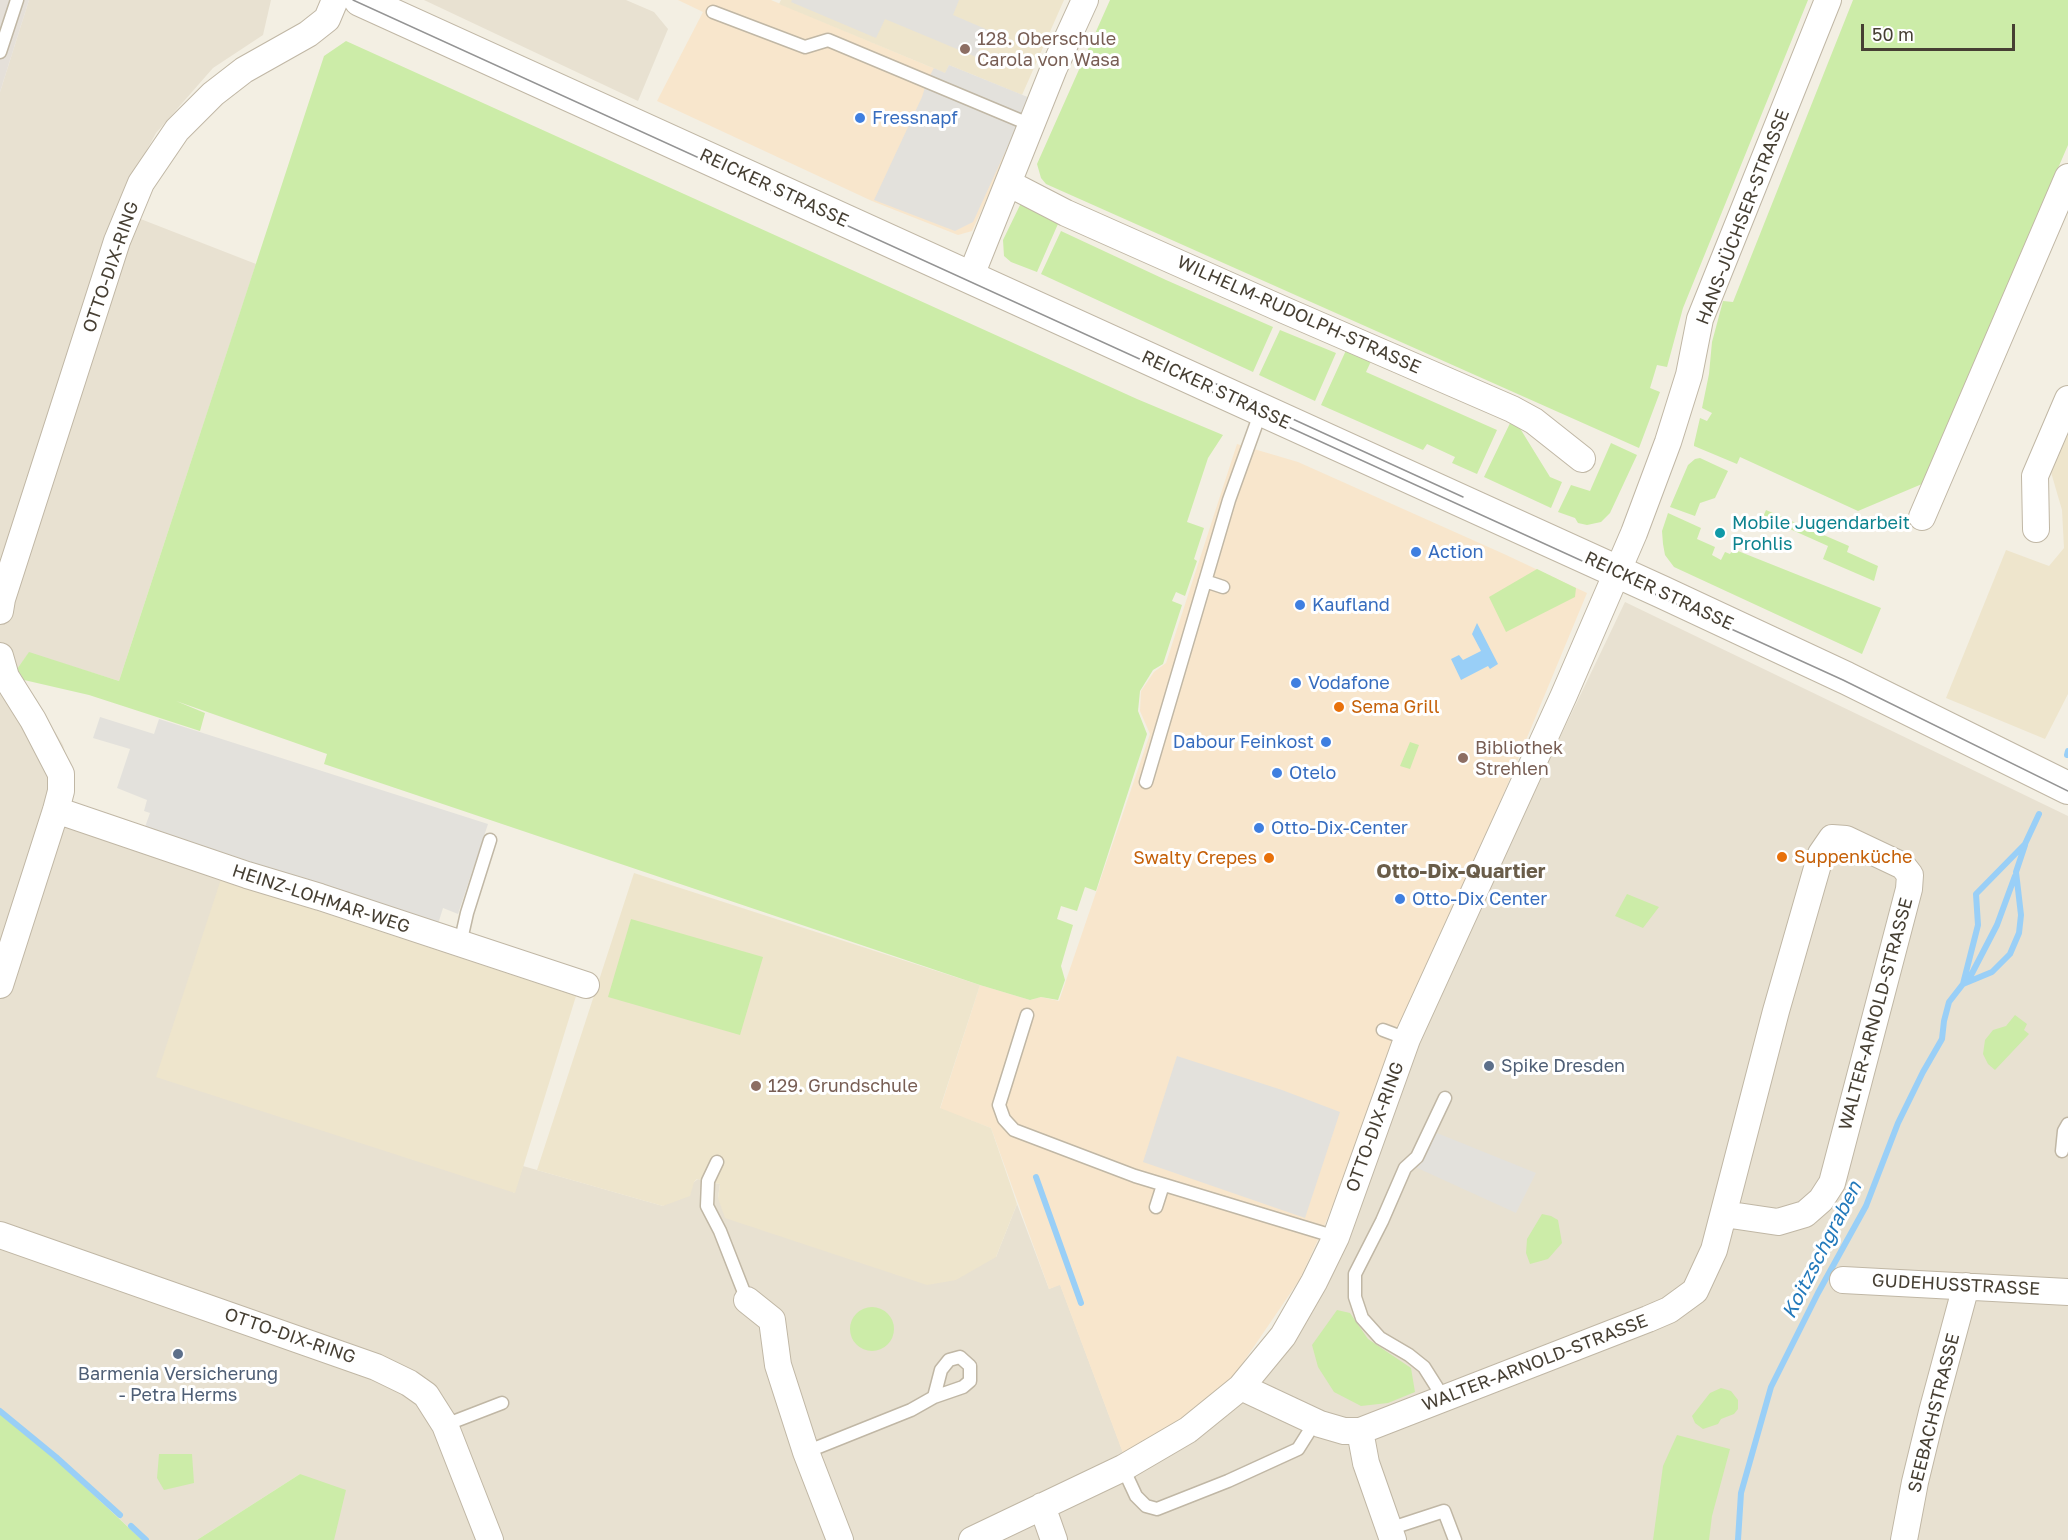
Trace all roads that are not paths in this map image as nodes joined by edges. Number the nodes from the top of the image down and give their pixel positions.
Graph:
1 (17, 0) edge
2 (335, 0) edge
3 (360, 0) edge
4 (1085, 0) edge
5 (1828, 0) edge
6 (713, 12) dead end
7 (0, 52) edge
8 (1031, 125) junction
9 (2068, 177) edge
10 (1008, 183) junction
11 (970, 278) junction
12 (2068, 399) edge
13 (1261, 410) junction
14 (1582, 459) dead end
15 (1922, 517) dead end
16 (2036, 529) dead end
17 (1618, 572) junction
18 (1205, 581) junction
19 (1223, 587) dead end
20 (0, 611) edge
21 (0, 656) edge
22 (1146, 782) dead end
23 (2068, 788) edge
24 (56, 810) junction
25 (490, 840) dead end
26 (460, 944) junction
27 (0, 985) edge
28 (586, 985) dead end
29 (1027, 1015) dead end
30 (1383, 1030) dead end
31 (1407, 1039) junction
32 (1445, 1098) dead end
33 (2068, 1124) edge
34 (2062, 1151) dead end
35 (717, 1162) dead end
36 (1163, 1185) junction
37 (1156, 1207) dead end
38 (1724, 1214) junction
39 (0, 1235) edge
40 (1336, 1237) junction
41 (1843, 1280) dead end
42 (1966, 1286) junction
43 (2068, 1292) edge
44 (747, 1300) joint
45 (1240, 1387) junction
46 (934, 1397) dead end
47 (1443, 1398) junction
48 (502, 1403) dead end
49 (1315, 1422) junction
50 (445, 1425) junction
51 (1360, 1431) junction
52 (806, 1452) junction
53 (1123, 1468) junction
54 (1042, 1506) junction
55 (1391, 1534) edge
56 (490, 1540) edge
57 (840, 1540) edge
58 (972, 1540) edge
59 (1054, 1540) edge
60 (1455, 1540) edge
61 (1904, 1540) edge

1 - 7 lane
2 - 20 street, OTTO-DIX-RING
3 - 11 street, REICKER STRASSE
4 - 8 street
5 - 17 street, HANS-JÜCHSER-STRASSE
6 - 8 lane
8 - 10 street
9 - 15 street
10 - 11 street
10 - 14 street, WILHELM-RUDOLPH-STRASSE
11 - 13 street, REICKER STRASSE
12 - 16 street
13 - 17 street, REICKER STRASSE
13 - 18 lane
17 - 23 street, REICKER STRASSE
17 - 31 street, OTTO-DIX-RING
18 - 19 lane
18 - 22 lane
21 - 24 street
24 - 26 street, HEINZ-LOHMAR-WEG
24 - 27 street
25 - 26 lane
26 - 28 street, HEINZ-LOHMAR-WEG
29 - 36 lane
30 - 31 lane
31 - 40 street, OTTO-DIX-RING
32 - 47 lane
33 - 34 lane
35 - 44 lane
36 - 37 lane
36 - 40 lane
38 - 38 street, WALTER-ARNOLD-STRASSE
38 - 47 street, WALTER-ARNOLD-STRASSE
39 - 50 street, OTTO-DIX-RING
40 - 45 street, OTTO-DIX-RING
41 - 42 street, GUDEHUSSTRASSE
42 - 43 street, GUDEHUSSTRASSE
42 - 61 street, SEEBACHSTRASSE
44 - 52 street
45 - 49 street
45 - 53 street, OTTO-DIX-RING
46 - 52 lane
47 - 51 street, WALTER-ARNOLD-STRASSE
48 - 50 lane
49 - 51 street
49 - 53 lane
50 - 56 street, OTTO-DIX-RING
51 - 55 street
52 - 57 street
53 - 54 street, OTTO-DIX-RING
54 - 58 street, OTTO-DIX-RING
54 - 59 street
55 - 60 lane

